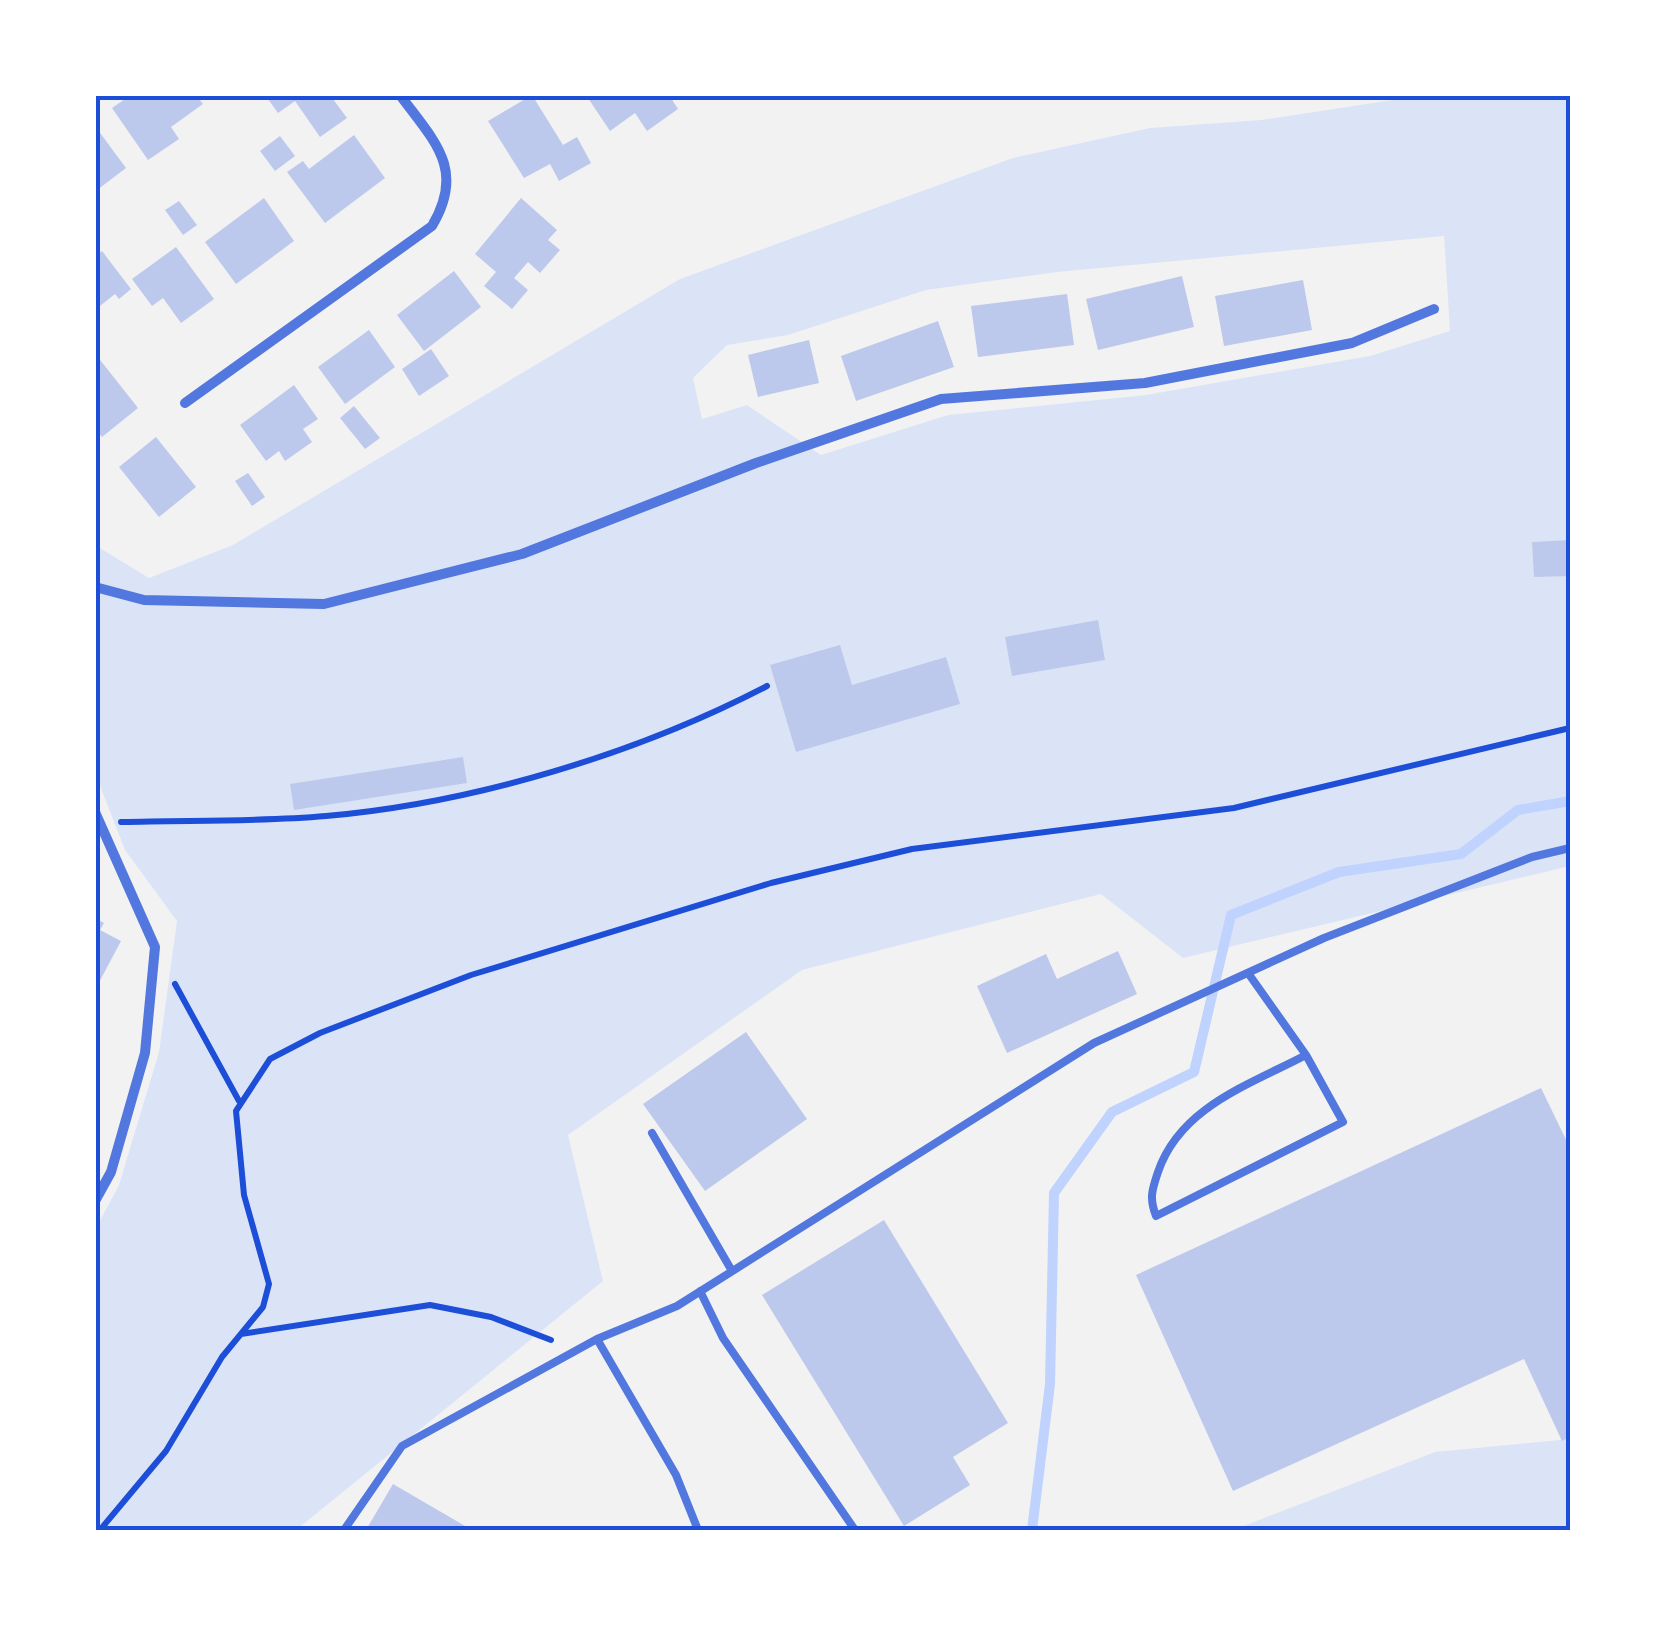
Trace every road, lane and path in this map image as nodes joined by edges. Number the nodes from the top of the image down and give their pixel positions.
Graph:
1 (400, 95) edge
2 (1434, 309) dead end
3 (185, 403) dead end
4 (95, 587) edge
5 (768, 686) dead end
6 (1570, 728) edge
7 (95, 812) edge
8 (100, 824) junction
9 (1570, 848) edge
10 (154, 947) junction
11 (1243, 975) junction
12 (1306, 1056) junction
13 (239, 1101) junction
14 (652, 1133) dead end
15 (95, 1200) edge
16 (732, 1271) junction
17 (700, 1291) junction
18 (240, 1334) junction
19 (597, 1338) junction
20 (100, 1530) edge
21 (344, 1530) edge
22 (698, 1530) edge
23 (855, 1530) edge

1 - 3 street
2 - 4 street
5 - 8 path
6 - 13 path
7 - 8 street
8 - 10 street
9 - 11 lane
10 - 13 path
10 - 15 street
11 - 12 lane
11 - 16 lane
12 - 12 lane
13 - 18 path
14 - 16 lane
16 - 17 lane
17 - 19 lane
17 - 23 lane
18 - 19 path
18 - 20 path
19 - 21 lane
19 - 22 lane

